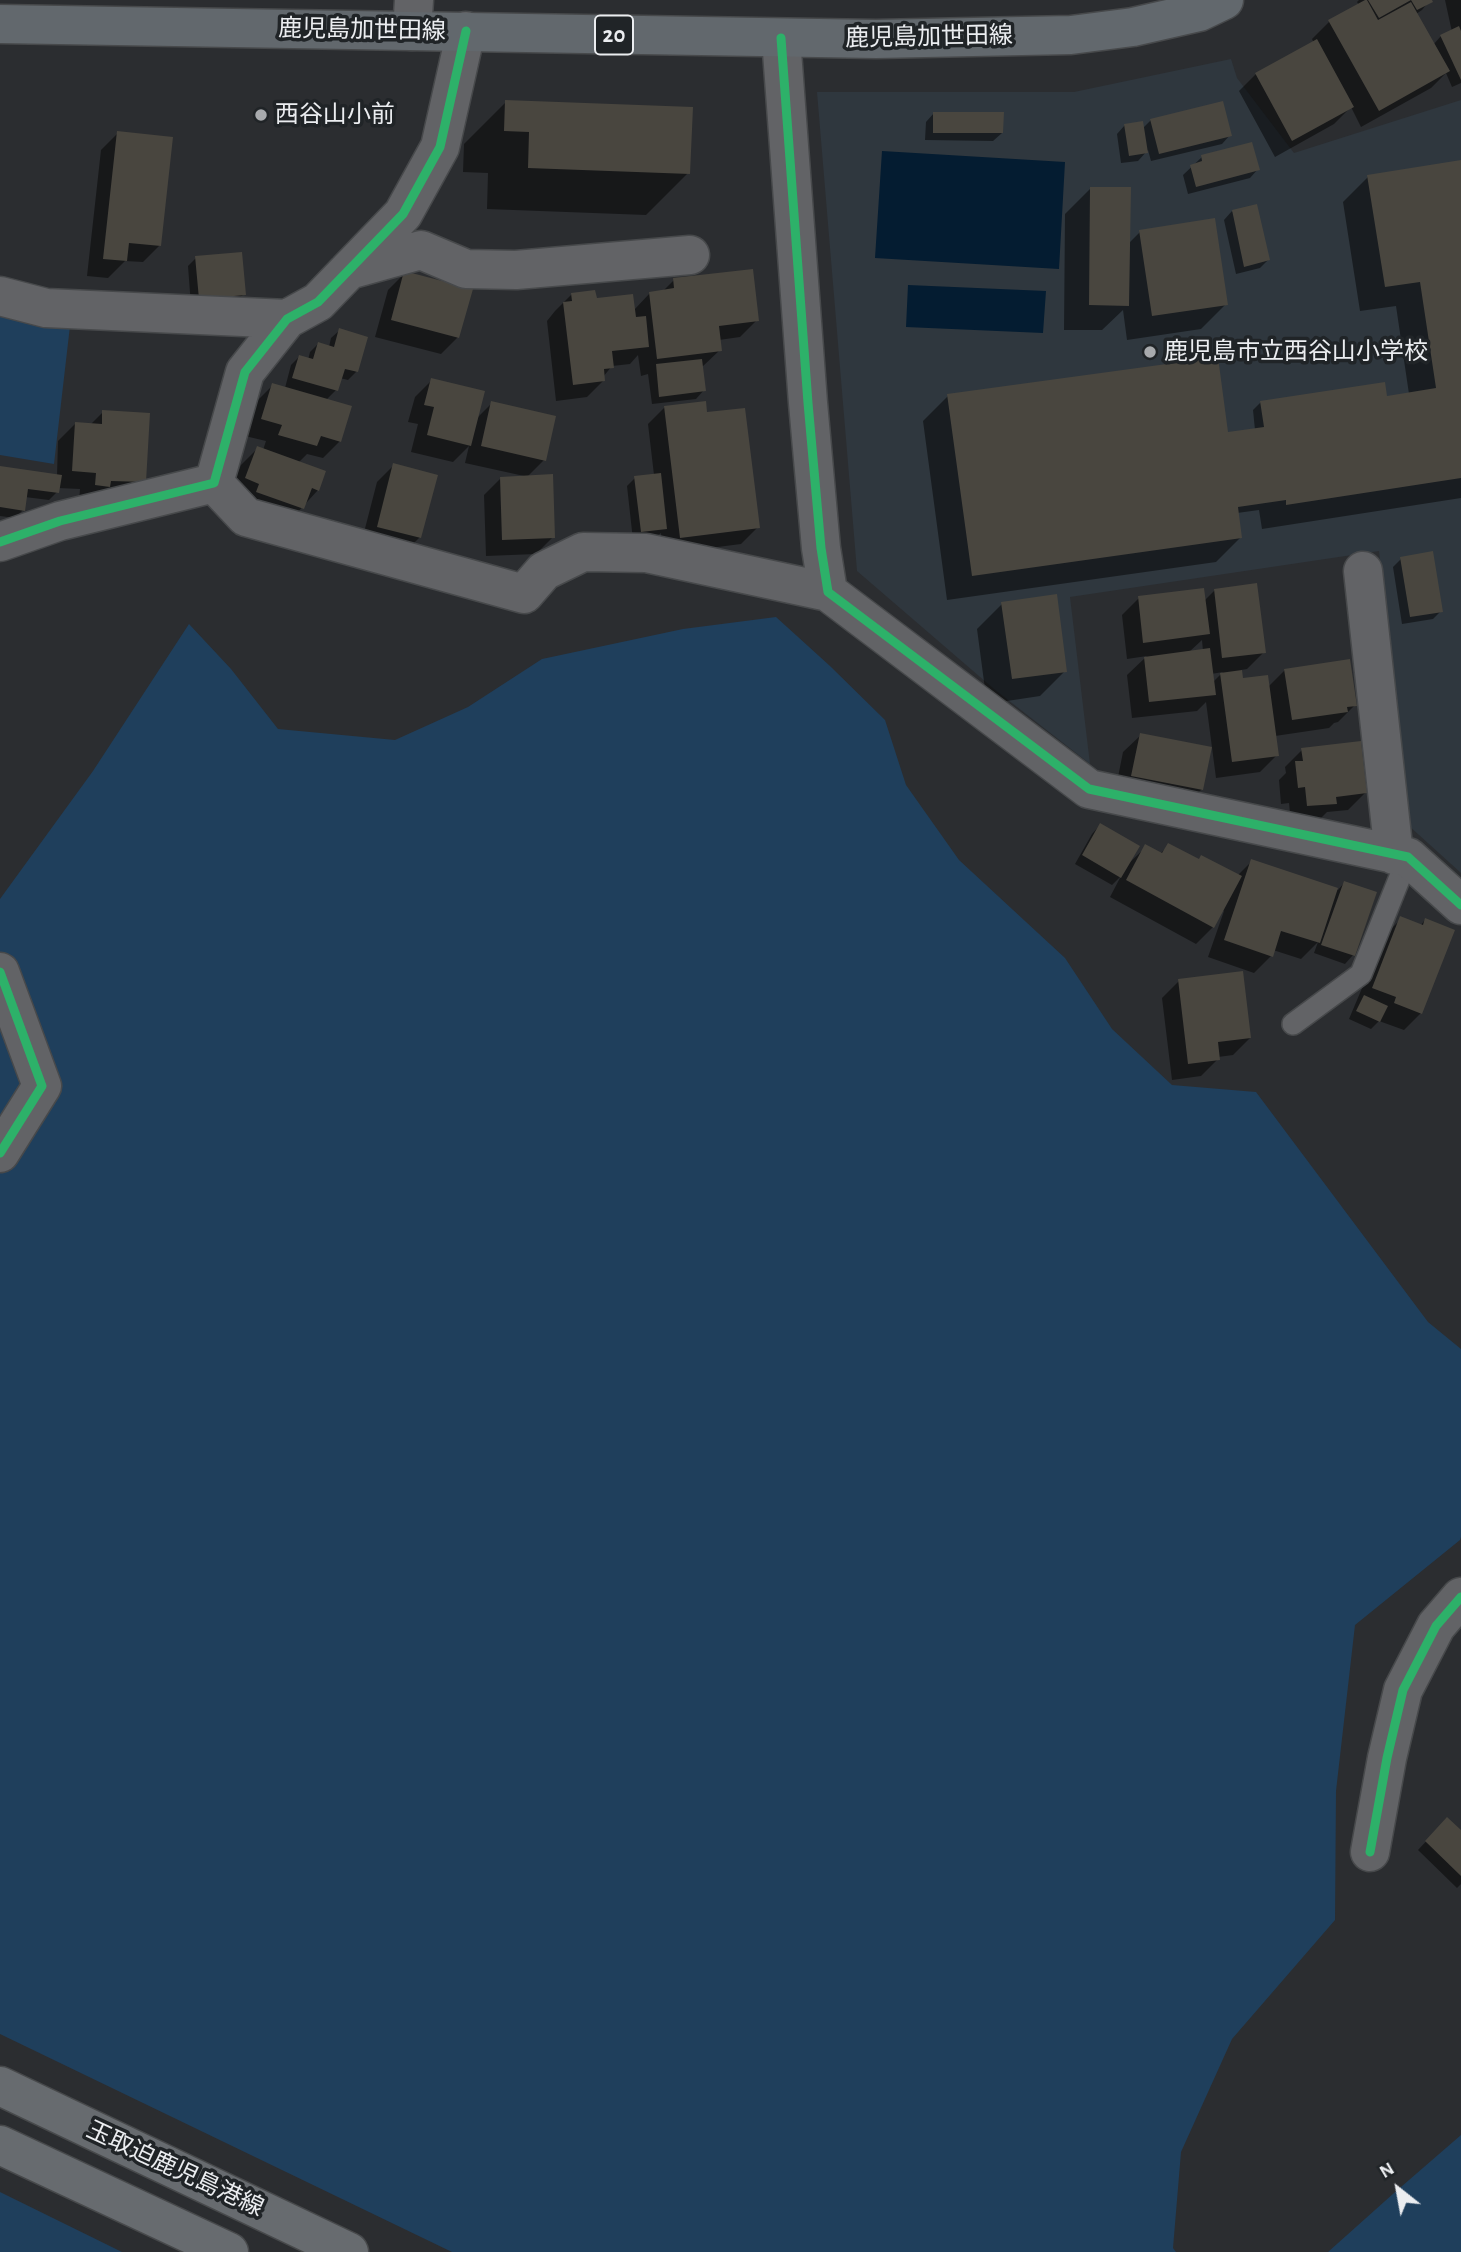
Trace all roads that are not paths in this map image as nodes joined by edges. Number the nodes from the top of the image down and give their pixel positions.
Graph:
1 (1224, 0) edge
2 (413, 15) edge
3 (0, 24) edge
4 (466, 31) junction
5 (781, 38) junction
6 (690, 255) dead end
7 (349, 270) junction
8 (0, 296) edge
9 (287, 319) junction
10 (214, 483) junction
11 (0, 542) edge
12 (1363, 571) dead end
13 (828, 593) junction
14 (1401, 856) junction
15 (1461, 905) edge
16 (0, 972) edge
17 (1293, 1024) dead end
18 (0, 1153) edge
19 (1461, 1597) edge
20 (1370, 1852) dead end
21 (0, 2086) edge
22 (0, 2145) edge
23 (229, 2252) edge
24 (349, 2252) edge

1 - 5 main road, 鹿児島加世田線 / 20
2 - 3 main road, 鹿児島加世田線 / 20
2 - 4 main road, 鹿児島加世田線 / 20
4 - 5 main road, 鹿児島加世田線 / 20
4 - 7 street
5 - 13 street
6 - 7 street
7 - 9 street
8 - 9 street
9 - 10 street
10 - 11 street
10 - 13 street
12 - 14 street
13 - 14 street
14 - 15 street
14 - 17 lane
16 - 18 street
19 - 20 street
21 - 24 main road, 玉取迫鹿児島港線
22 - 23 main road

